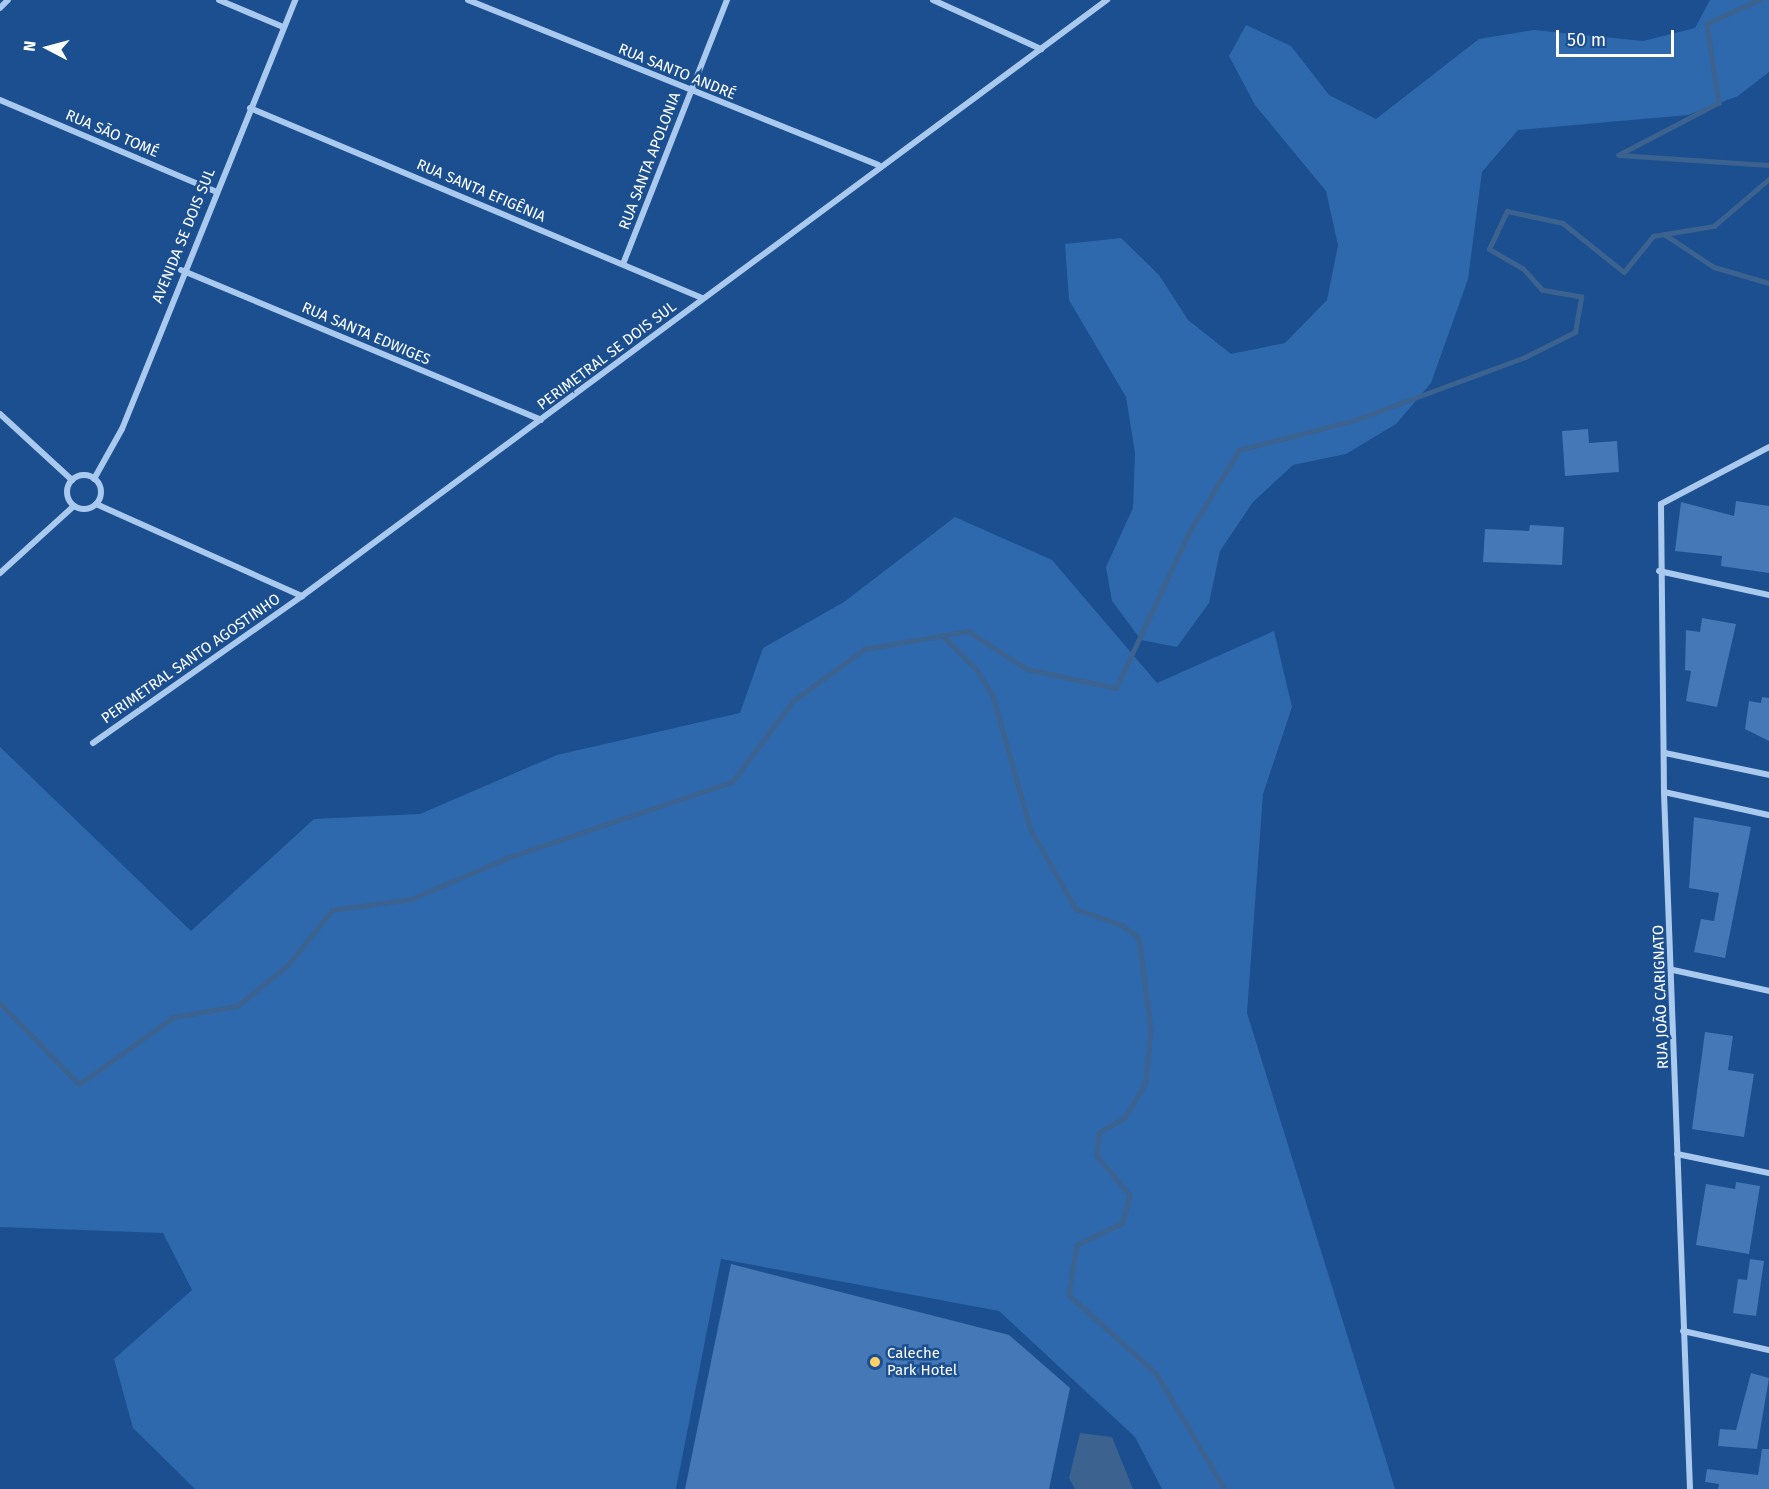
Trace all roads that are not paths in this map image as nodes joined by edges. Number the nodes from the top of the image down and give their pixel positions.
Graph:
1 (8, 0) edge
2 (219, 0) edge
3 (295, 0) edge
4 (468, 0) edge
5 (727, 0) edge
6 (933, 0) edge
7 (1107, 0) edge
8 (0, 8) edge
9 (283, 27) junction
10 (1041, 49) junction
11 (690, 90) junction
12 (0, 100) edge
13 (250, 108) junction
14 (878, 165) junction
15 (214, 191) junction
16 (623, 264) junction
17 (181, 270) junction
18 (703, 298) junction
19 (0, 414) edge
20 (541, 420) junction
21 (1769, 447) edge
22 (94, 479) junction
23 (72, 480) junction
24 (96, 504) junction
25 (74, 506) junction
26 (1659, 571) junction
27 (0, 573) edge
28 (1769, 595) edge
29 (302, 596) junction
30 (93, 742) dead end
31 (1665, 753) junction
32 (1769, 775) edge
33 (1664, 792) junction
34 (1769, 815) edge
35 (1673, 970) junction
36 (1769, 991) edge
37 (1677, 1154) junction
38 (1769, 1173) edge
39 (1683, 1331) junction
40 (1769, 1350) edge
41 (1690, 1489) edge

1 - 8 street
2 - 9 street
3 - 9 street, AVENIDA SE DOIS SUL
4 - 11 street, RUA SANTO ANDRÉ
5 - 11 street, RUA SANTA APOLONIA
6 - 10 street
7 - 10 street, PERIMETRAL SE DOIS SUL
9 - 13 street, AVENIDA SE DOIS SUL
10 - 14 street, PERIMETRAL SE DOIS SUL
11 - 14 street, RUA SANTO ANDRÉ
11 - 16 street, RUA SANTA APOLONIA
12 - 15 street, RUA SÃO TOMÉ
13 - 15 street, AVENIDA SE DOIS SUL
13 - 16 street, RUA SANTA EFIGÊNIA
14 - 18 street, PERIMETRAL SE DOIS SUL
15 - 17 street, AVENIDA SE DOIS SUL
16 - 18 street, RUA SANTA EFIGÊNIA
17 - 20 street, RUA SANTA EDWIGES
17 - 22 street, AVENIDA SE DOIS SUL
18 - 20 street, PERIMETRAL SE DOIS SUL
19 - 23 street
20 - 29 street, PERIMETRAL SE DOIS SUL
21 - 26 street, RUA JOÃO CARIGNATO
22 - 23 street
22 - 24 street
23 - 25 street
24 - 25 street
24 - 29 street
25 - 27 street
26 - 28 street
26 - 31 street, RUA JOÃO CARIGNATO
29 - 30 street, PERIMETRAL SANTO AGOSTINHO
31 - 32 street
31 - 33 street, RUA JOÃO CARIGNATO
33 - 34 street
33 - 35 street, RUA JOÃO CARIGNATO
35 - 36 street
35 - 37 street, RUA JOÃO CARIGNATO
37 - 38 street
37 - 39 street, RUA JOÃO CARIGNATO
39 - 40 street
39 - 41 street, RUA JOÃO CARIGNATO

